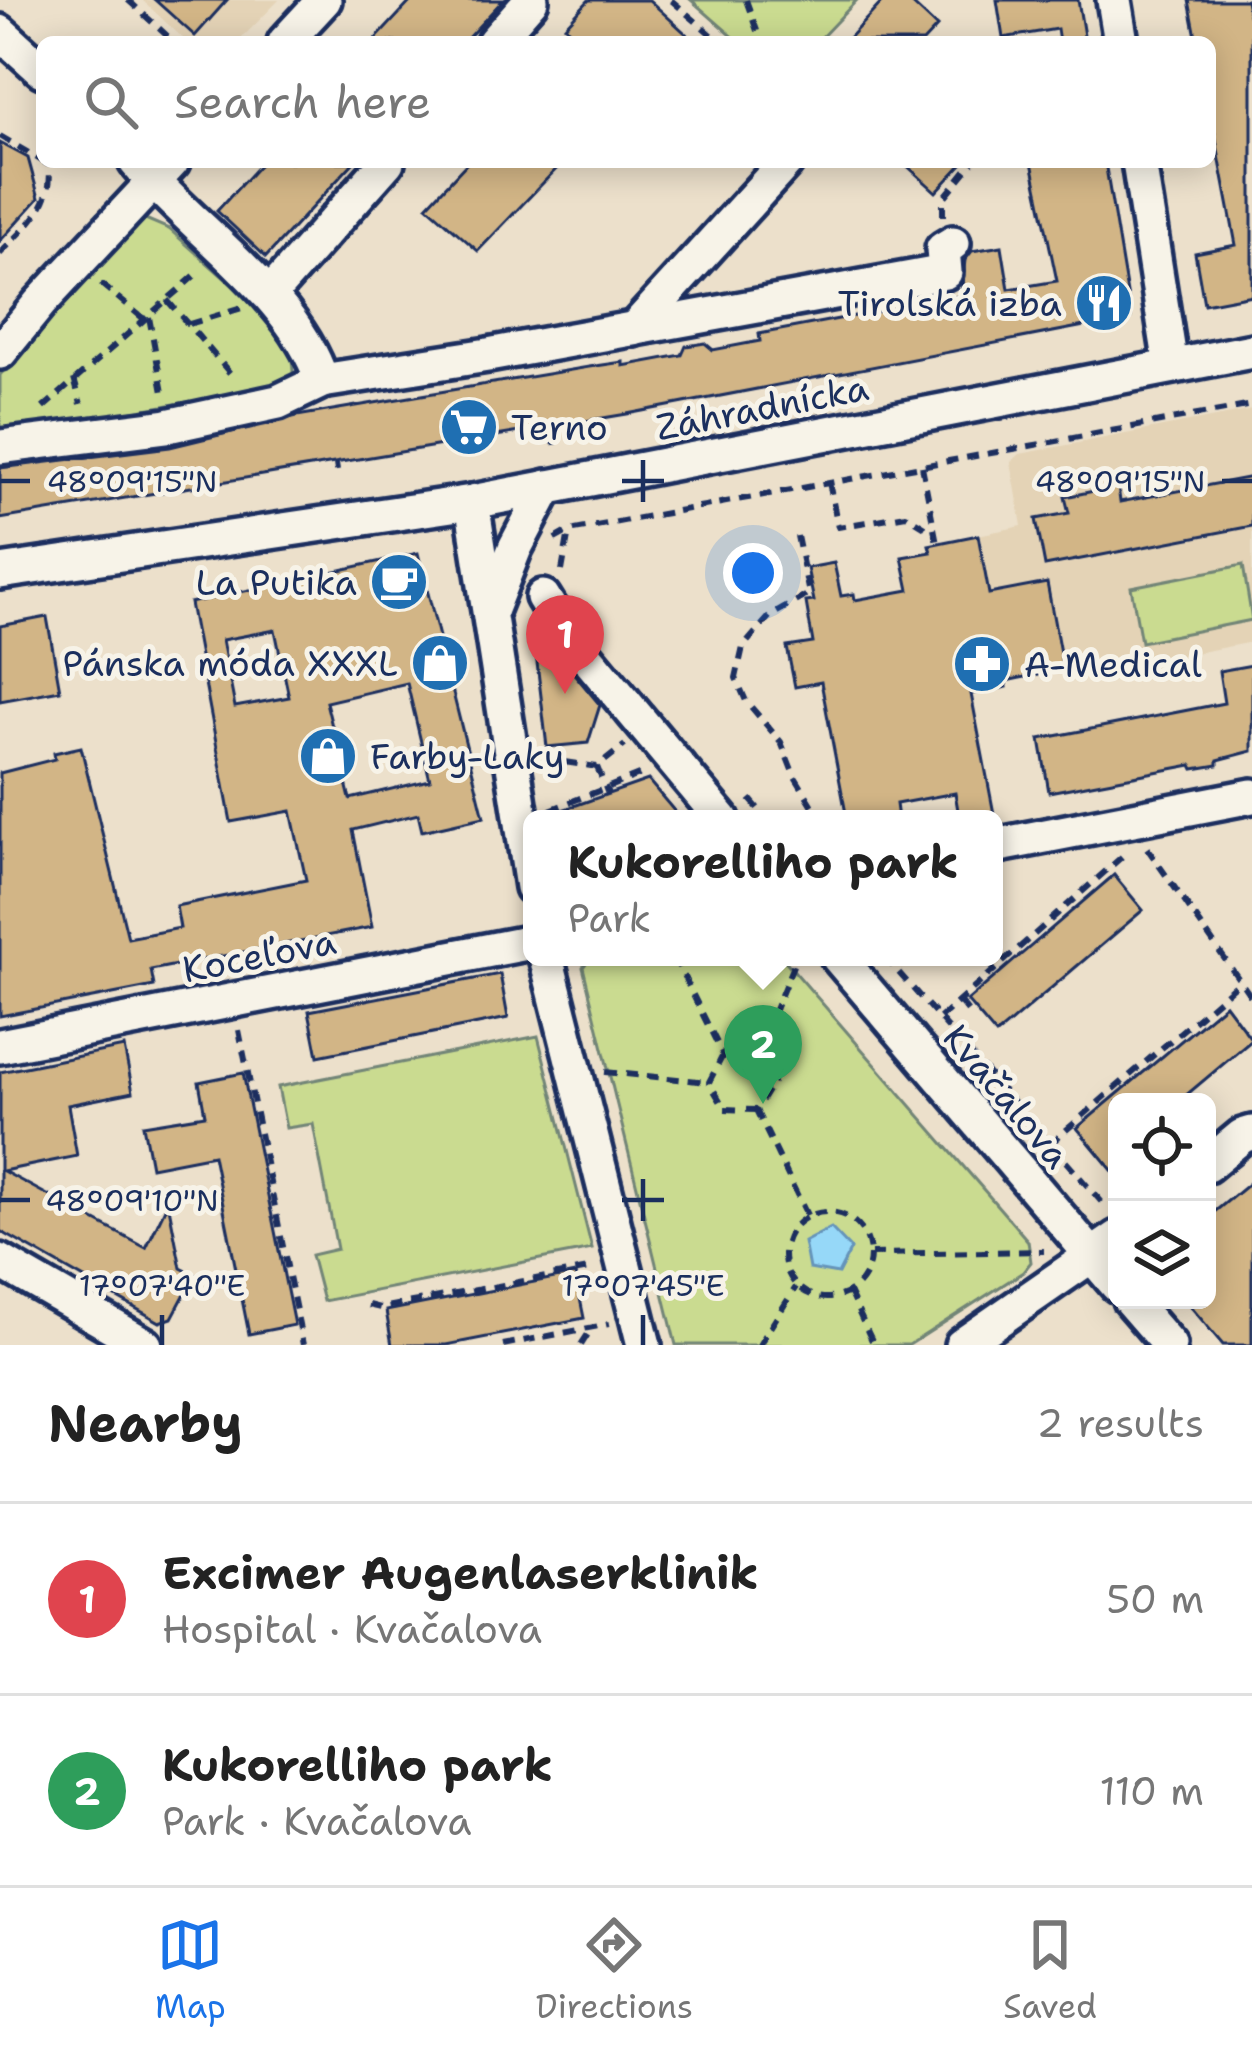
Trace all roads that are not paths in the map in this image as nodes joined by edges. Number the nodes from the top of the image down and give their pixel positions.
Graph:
1 (324, 0) edge
2 (531, 0) edge
3 (1114, 0) edge
4 (0, 32) edge
5 (291, 36) edge
6 (499, 36) edge
7 (1120, 36) edge
8 (36, 65) edge
9 (154, 168) edge
10 (383, 168) edge
11 (781, 168) edge
12 (1140, 168) edge
13 (947, 255) road end
14 (270, 294) junction
15 (634, 328) junction
16 (1252, 351) edge
17 (0, 352) edge
18 (1172, 366) junction
19 (322, 381) junction
20 (0, 447) edge
21 (548, 487) junction
22 (472, 502) junction
23 (0, 572) edge
24 (557, 591) road end
25 (490, 611) junction
26 (1252, 796) edge
27 (714, 810) edge
28 (523, 828) edge
29 (1003, 843) edge
30 (523, 944) edge
31 (548, 966) edge
32 (847, 966) edge
33 (0, 1046) edge
34 (1248, 1140) edge
35 (1216, 1160) edge
36 (1107, 1236) edge
37 (0, 1261) edge
38 (1138, 1309) edge
39 (1163, 1339) edge
40 (145, 1345) edge
41 (644, 1345) edge
42 (962, 1345) edge

1 - 5 street
2 - 6 street
3 - 7 street
4 - 8 street
9 - 14 street
9 - 17 street
10 - 14 street
11 - 15 street
12 - 18 street
13 - 15 street
14 - 19 street
15 - 19 street
16 - 18 street, Záhradnícka
18 - 21 street, Záhradnícka
19 - 20 street
21 - 22 street, Záhradnícka
21 - 25 street
22 - 23 street, Záhradnícka
22 - 25 street
24 - 27 street
25 - 28 street
26 - 29 street
30 - 33 street, Koceľova
31 - 41 street
32 - 36 street, Kvačalova
34 - 35 street
36 - 42 street
37 - 40 street
38 - 39 street

